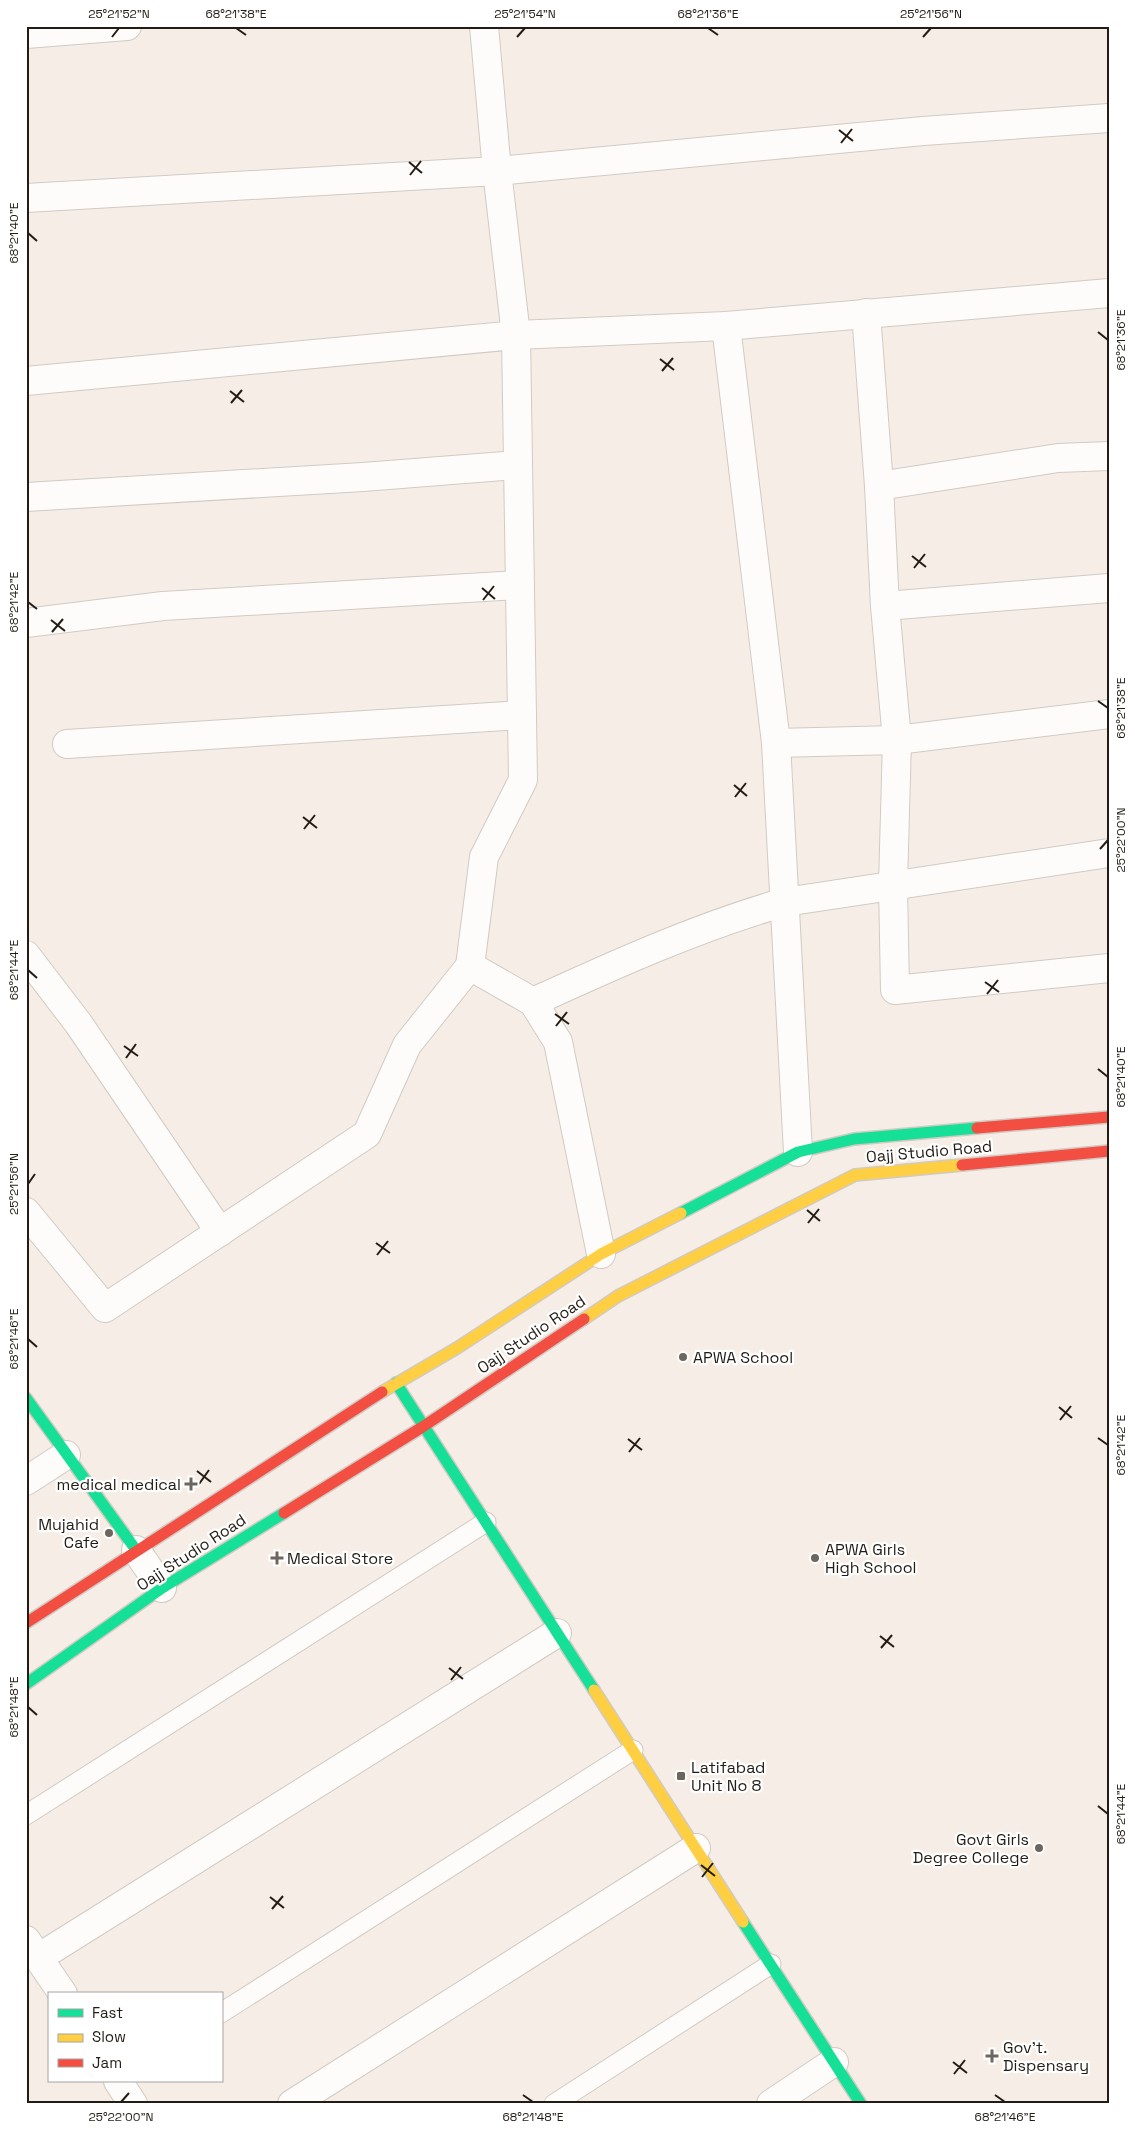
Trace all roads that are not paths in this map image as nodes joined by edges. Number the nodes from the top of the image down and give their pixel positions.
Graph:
1 (127, 26) edge
2 (484, 26) edge
3 (26, 34) edge
4 (1109, 118) edge
5 (497, 171) junction
6 (26, 198) edge
7 (1109, 293) edge
8 (866, 313) junction
9 (726, 326) junction
10 (516, 335) junction
11 (26, 381) edge
12 (1109, 456) edge
13 (518, 465) junction
14 (880, 486) junction
15 (26, 497) edge
16 (520, 585) junction
17 (1109, 588) edge
18 (885, 606) junction
19 (26, 623) edge
20 (1109, 714) edge
21 (522, 715) junction
22 (897, 740) junction
23 (776, 743) junction
24 (68, 744) dead end
25 (1109, 853) edge
26 (893, 885) junction
27 (785, 902) junction
28 (26, 955) edge
29 (470, 966) junction
30 (1109, 968) edge
31 (533, 1002) junction
32 (1109, 1117) edge
33 (1109, 1151) edge
34 (798, 1152) junction
35 (26, 1212) edge
36 (220, 1232) junction
37 (602, 1254) junction
38 (396, 1383) junction
39 (26, 1398) edge
40 (424, 1426) junction
41 (66, 1455) junction
42 (26, 1480) edge
43 (486, 1522) junction
44 (136, 1550) junction
45 (162, 1588) junction
46 (26, 1624) edge
47 (557, 1633) junction
48 (26, 1684) edge
49 (633, 1750) junction
50 (26, 1815) edge
51 (696, 1848) junction
52 (32, 1949) edge
53 (771, 1964) junction
54 (62, 1992) edge
55 (222, 2012) edge
56 (834, 2062) junction
57 (119, 2082) edge
58 (133, 2104) edge
59 (292, 2104) edge
60 (554, 2104) edge
61 (771, 2104) edge
62 (861, 2104) edge

1 - 3 street
2 - 5 street
4 - 5 street
5 - 6 street
5 - 10 street
7 - 8 street
8 - 9 street
8 - 14 street
9 - 10 street
9 - 23 street
10 - 11 street
10 - 13 street
12 - 14 street
13 - 15 street
13 - 16 street
14 - 18 street
16 - 19 street
16 - 21 street
17 - 18 street
18 - 22 street
20 - 22 street
21 - 24 street
21 - 29 street
22 - 23 street
22 - 26 street
23 - 27 street
25 - 26 street
26 - 27 street
26 - 30 street
27 - 31 street
27 - 34 street
28 - 36 street
29 - 31 street
29 - 36 street
31 - 37 street
32 - 34 street, Oajj Studio Road
33 - 40 street, Oajj Studio Road
34 - 37 street, Oajj Studio Road
35 - 36 street
37 - 38 street, Oajj Studio Road
38 - 40 street
38 - 44 street, Oajj Studio Road
39 - 41 street
40 - 43 street
40 - 45 street, Oajj Studio Road
41 - 42 street
41 - 44 street
43 - 47 street
43 - 50 lane
44 - 45 street
44 - 46 street, Oajj Studio Road
45 - 48 street, Oajj Studio Road
47 - 49 street
47 - 52 street
49 - 51 street
49 - 55 lane
51 - 53 street
51 - 59 street
52 - 54 street
53 - 56 street
53 - 60 lane
56 - 61 street
56 - 62 street
57 - 58 street

